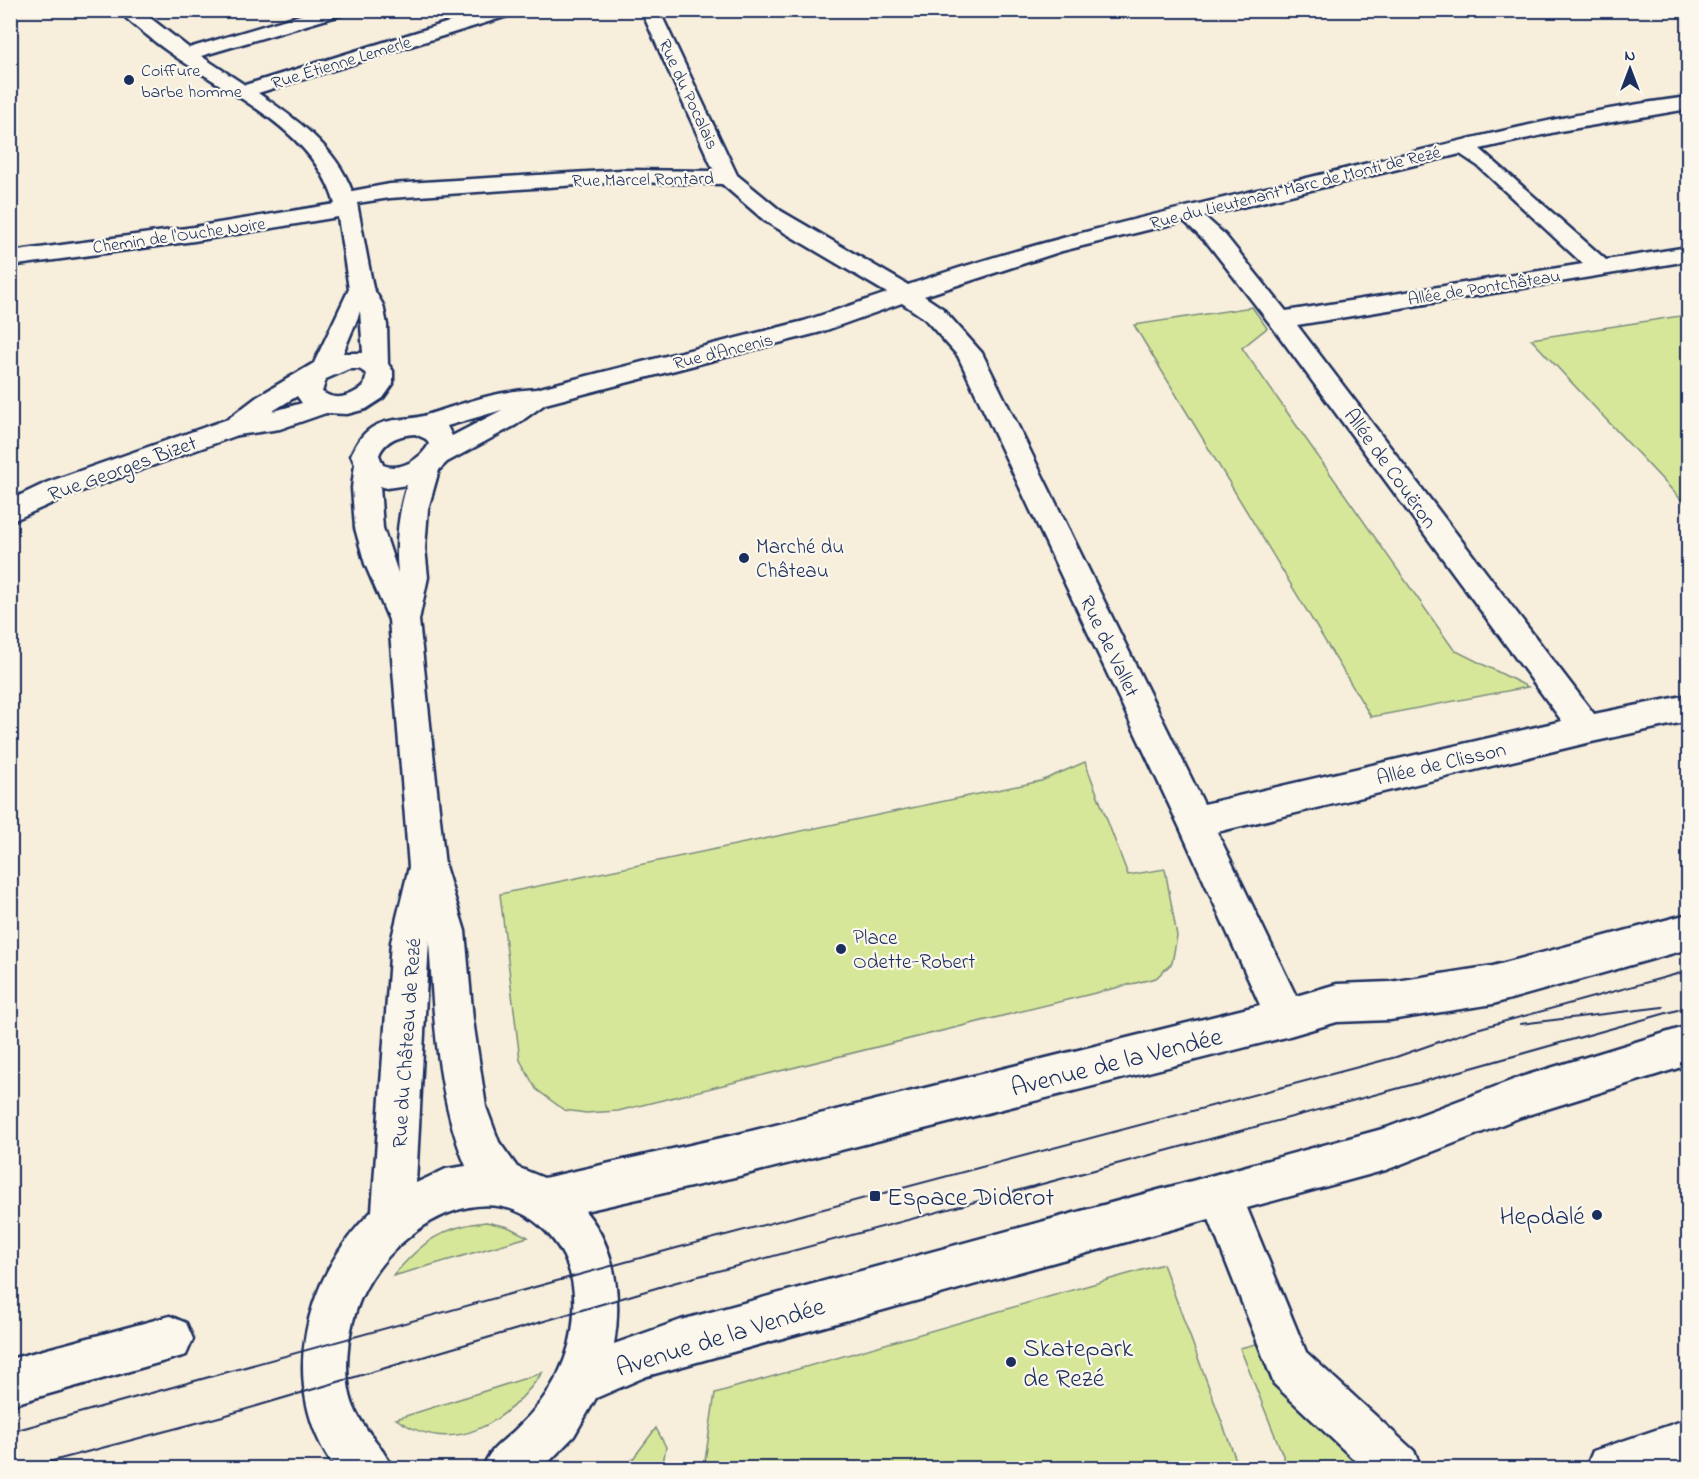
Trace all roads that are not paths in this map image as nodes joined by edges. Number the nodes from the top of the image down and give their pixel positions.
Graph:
1 (128, 10) edge
2 (282, 10) edge
3 (338, 10) edge
4 (508, 10) edge
5 (650, 10) edge
6 (179, 50) junction
7 (242, 93) junction
8 (1689, 103) edge
9 (1463, 147) junction
10 (728, 178) junction
11 (346, 204) junction
12 (1188, 213) junction
13 (1689, 254) edge
14 (10, 259) edge
15 (1602, 268) junction
16 (361, 289) junction
17 (907, 294) junction
18 (1280, 320) junction
19 (320, 371) junction
20 (375, 378) junction
21 (536, 398) junction
22 (329, 406) junction
23 (235, 426) junction
24 (417, 426) junction
25 (369, 455) junction
26 (432, 462) junction
27 (10, 512) edge
28 (404, 620) junction
29 (1689, 708) edge
30 (1587, 729) junction
31 (1196, 822) junction
32 (427, 866) junction
33 (1689, 932) edge
34 (1286, 1018) junction
35 (1689, 1045) edge
36 (503, 1184) junction
37 (1221, 1196) junction
38 (545, 1199) junction
39 (393, 1221) junction
40 (170, 1339) dead end
41 (10, 1382) edge
42 (580, 1382) junction
43 (1689, 1443) edge
44 (524, 1461) edge
45 (368, 1468) edge
46 (1396, 1468) edge
47 (1610, 1468) edge

1 - 6 street
2 - 6 street
3 - 6 street
4 - 7 street, Rue Étienne Lemerle
5 - 10 street, Rue du Pocalais
6 - 7 street
7 - 11 street
8 - 9 street, Rue du Lieutenant Marc de Monti de Rezé
9 - 12 street, Rue du Lieutenant Marc de Monti de Rezé
9 - 15 street
10 - 11 street, Rue Marcel Rontard
10 - 17 street, Rue Marcel Rontard
11 - 14 street, Chemin de l'Ouche Noire
11 - 16 street
12 - 17 street, Rue du Lieutenant Marc de Monti de Rezé
12 - 18 street, Allée de Couëron
13 - 15 street, Allée de Pontchâteau
15 - 18 street, Allée de Pontchâteau
16 - 19 street
16 - 20 street
17 - 21 street, Rue d'Ancenis
17 - 31 street, Rue de Vallet
18 - 30 street, Allée de Couëron
19 - 20 street
19 - 22 street
19 - 23 street, Rue Georges Bizet
20 - 22 street
20 - 24 street
21 - 24 street, Rue d'Ancenis
21 - 26 street, Rue d'Ancenis
22 - 23 street, Rue Georges Bizet
22 - 25 street
23 - 27 street, Rue Georges Bizet
24 - 25 street
24 - 26 street
25 - 26 street
25 - 28 street, Rue du Château de Rezé
26 - 28 street, Rue du Château de Rezé
28 - 32 street, Rue du Château de Rezé
29 - 30 street, Allée de Clisson
30 - 31 street, Allée de Clisson
31 - 34 street, Rue de Vallet
32 - 36 street, Rue du Château de Rezé
32 - 39 street, Rue du Château de Rezé
33 - 34 street, Avenue de la Vendée
34 - 38 street, Avenue de la Vendée
35 - 37 street, Avenue de la Vendée
36 - 38 street
36 - 39 street
37 - 42 street, Avenue de la Vendée
37 - 46 street
38 - 42 street
39 - 45 street
40 - 41 street
42 - 44 street
43 - 47 street

